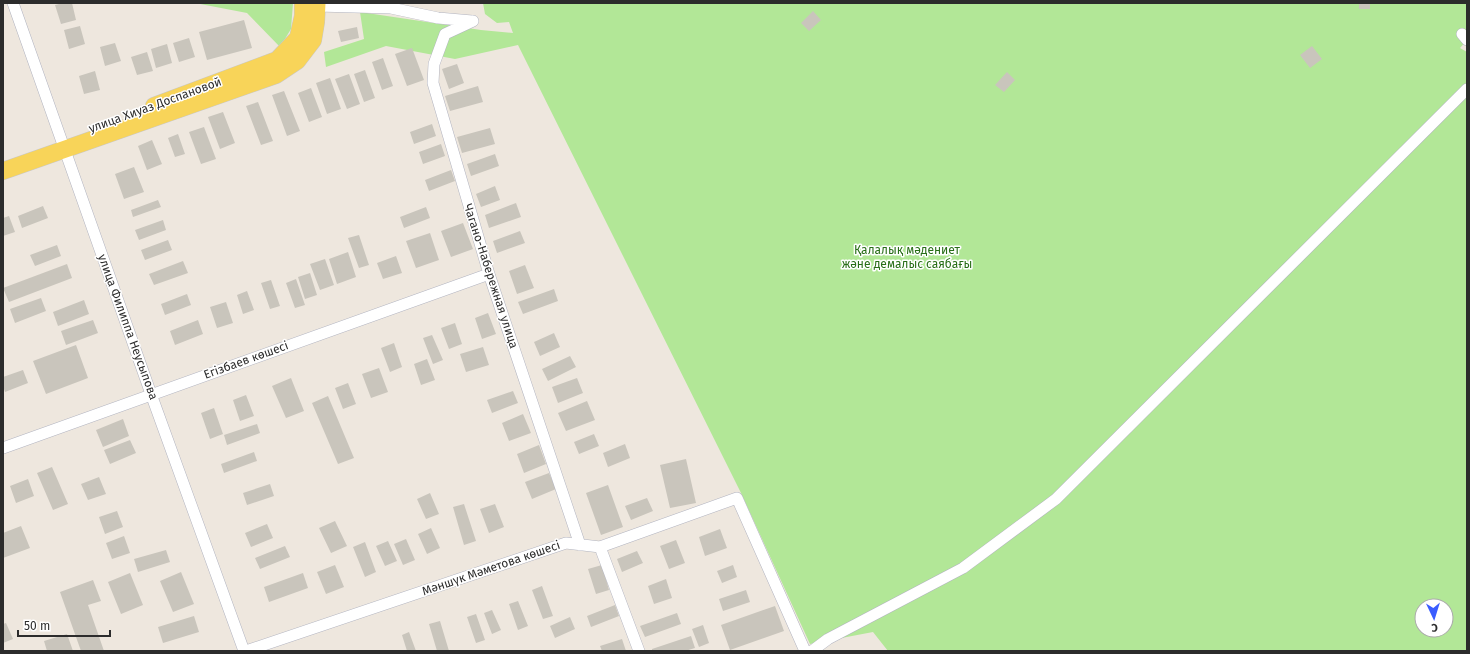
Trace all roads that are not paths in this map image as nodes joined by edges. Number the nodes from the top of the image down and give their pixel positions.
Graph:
1 (13, 3) edge
2 (312, 4) edge
3 (1467, 89) edge
4 (62, 145) junction
5 (3, 160) edge
6 (3, 171) edge
7 (489, 274) junction
8 (151, 394) junction
9 (3, 448) edge
10 (580, 545) junction
11 (600, 547) junction
12 (245, 651) edge
13 (639, 651) edge
14 (805, 651) edge
15 (812, 651) edge

1 - 4 street, улица Филиппа Неусыпова
2 - 4 main road, улица Хиуаз Доспановой
2 - 4 main road, улица Хиуаз Доспановой
2 - 7 street, Чагано-Набережная улица
3 - 15 street
4 - 5 main road, улица Хиуаз Доспановой
4 - 6 main road, улица Хиуаз Доспановой
4 - 8 street, улица Филиппа Неусыпова
7 - 8 street, Егізбаев көшесі
7 - 10 street, Чагано-Набережная улица
8 - 9 street, Егізбаев көшесі
8 - 12 street, улица Филиппа Неусыпова
10 - 11 street, Мәншүк Мәметова көшесі
10 - 12 street, Мәншүк Мәметова көшесі
11 - 13 street
11 - 14 street, Мәншүк Мәметова көшесі

